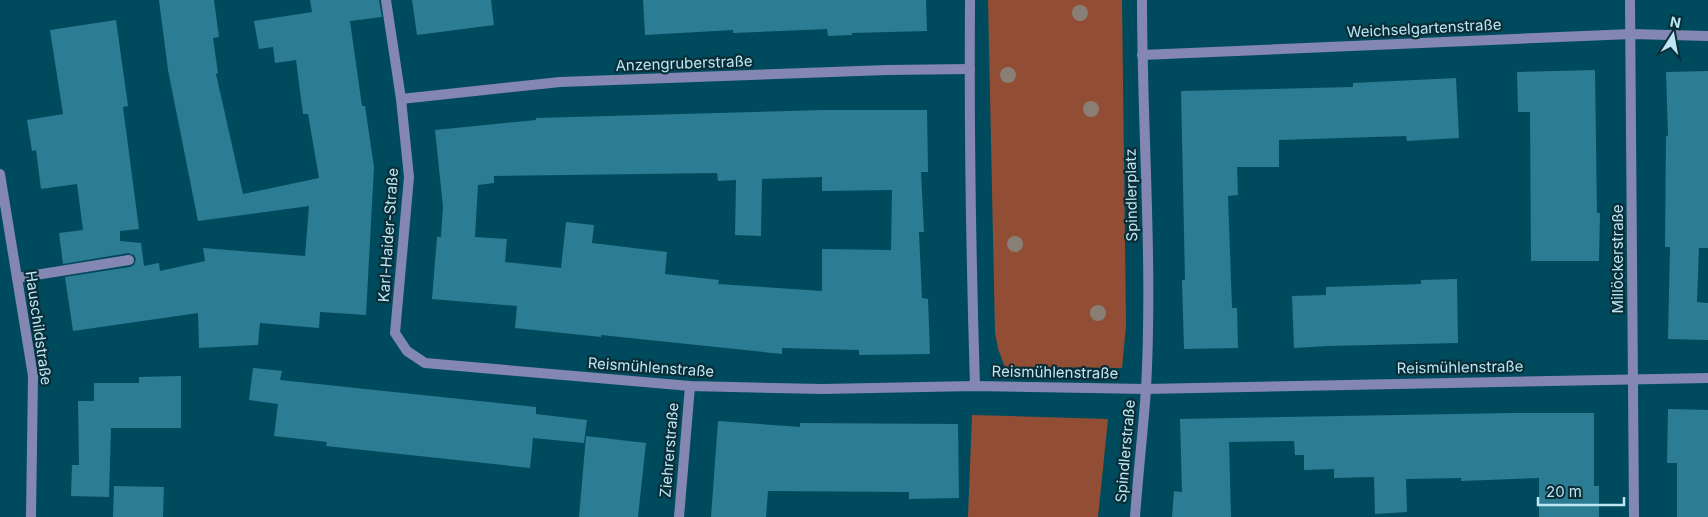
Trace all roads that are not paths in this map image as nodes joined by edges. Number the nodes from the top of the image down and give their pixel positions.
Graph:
1 (386, 0) edge
2 (970, 0) edge
3 (1142, 0) edge
4 (1630, 0) edge
5 (1631, 34) junction
6 (1708, 36) edge
7 (1142, 56) junction
8 (970, 68) junction
9 (401, 99) junction
10 (0, 174) edge
11 (129, 260) dead end
12 (17, 278) junction
13 (407, 351) joint
14 (1708, 378) edge
15 (1633, 379) junction
16 (690, 386) junction
17 (976, 386) junction
18 (1146, 388) junction
19 (31, 517) edge
20 (679, 517) edge
21 (1135, 517) edge
22 (1634, 517) edge

1 - 9 street, Karl-Haider-Straße
2 - 8 street
3 - 7 street, Spindlerplatz
4 - 5 street, Millöckerstraße
5 - 6 street, Weichselgartenstraße
5 - 7 street, Weichselgartenstraße
5 - 15 street, Millöckerstraße
7 - 18 street, Spindlerplatz
8 - 9 street, Anzengruberstraße
8 - 17 street
9 - 13 street, Karl-Haider-Straße
10 - 12 street, Hauschildstraße
11 - 12 street
12 - 19 street, Hauschildstraße
13 - 16 street, Reismühlenstraße
14 - 15 street, Reismühlenstraße
15 - 18 street, Reismühlenstraße
15 - 22 street, Millöckerstraße
16 - 17 street, Reismühlenstraße
16 - 20 street, Ziehrerstraße
17 - 18 street, Reismühlenstraße
18 - 21 street, Spindlerstraße

